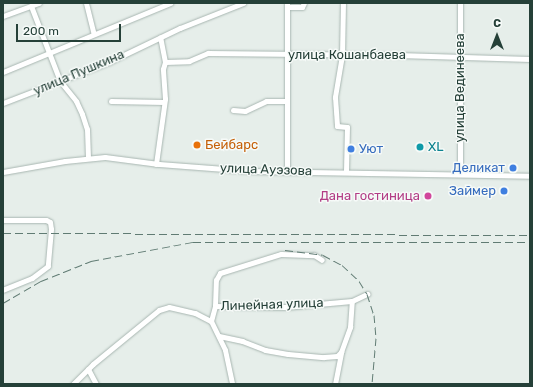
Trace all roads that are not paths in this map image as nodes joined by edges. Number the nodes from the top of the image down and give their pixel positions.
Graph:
1 (22, 3) edge
2 (39, 3) edge
3 (86, 3) edge
4 (170, 3) edge
5 (243, 3) edge
6 (304, 3) edge
7 (343, 3) edge
8 (460, 3) edge
9 (287, 5) edge
10 (31, 6) junction
11 (24, 9) junction
12 (3, 16) edge
13 (94, 34) junction
14 (160, 37) junction
15 (49, 51) junction
16 (286, 55) junction
17 (342, 55) junction
18 (461, 57) junction
19 (530, 59) edge
20 (165, 62) junction
21 (3, 72) edge
22 (60, 81) junction
23 (111, 101) dead end
24 (285, 101) junction
25 (164, 102) junction
26 (3, 103) edge
27 (233, 110) dead end
28 (88, 158) junction
29 (156, 164) junction
30 (286, 171) junction
31 (3, 172) edge
32 (346, 172) junction
33 (460, 174) junction
34 (530, 176) edge
35 (3, 220) edge
36 (322, 260) dead end
37 (3, 290) edge
38 (367, 294) dead end
39 (352, 301) junction
40 (215, 306) junction
41 (211, 321) junction
42 (220, 336) junction
43 (341, 352) junction
44 (88, 369) junction
45 (74, 384) edge
46 (96, 384) edge
47 (232, 384) edge
48 (335, 384) edge

1 - 11 street
2 - 10 street
3 - 13 street
4 - 13 street
5 - 14 street, улица Пушкина
6 - 9 street
7 - 17 street
8 - 18 street, улица Вединеева
9 - 16 street
10 - 11 street
10 - 15 street
11 - 12 street
13 - 15 street
14 - 20 street
14 - 22 street, улица Пушкина
15 - 21 street
15 - 22 street
16 - 17 street, улица Кошанбаева
16 - 20 street, улица Кошанбаева
16 - 24 street
17 - 18 street, улица Кошанбаева
17 - 32 street
18 - 19 street, улица Кошанбаева
18 - 33 street, улица Вединеева
20 - 25 street
22 - 26 street, улица Пушкина
22 - 28 street
23 - 25 street
24 - 27 street
24 - 30 street
25 - 29 street
28 - 29 street, улица Ауэзова
28 - 31 street, улица Ауэзова
29 - 30 street, улица Ауэзова
30 - 32 street, улица Ауэзова
32 - 33 street, улица Ауэзова
33 - 34 street, улица Ауэзова
35 - 37 street
36 - 40 street
38 - 39 street, Линейная улица
39 - 40 street, Линейная улица
39 - 43 street
40 - 41 street, Линейная улица
41 - 42 street
41 - 44 street
42 - 43 street
42 - 47 street
43 - 48 street
44 - 45 street
44 - 46 street

